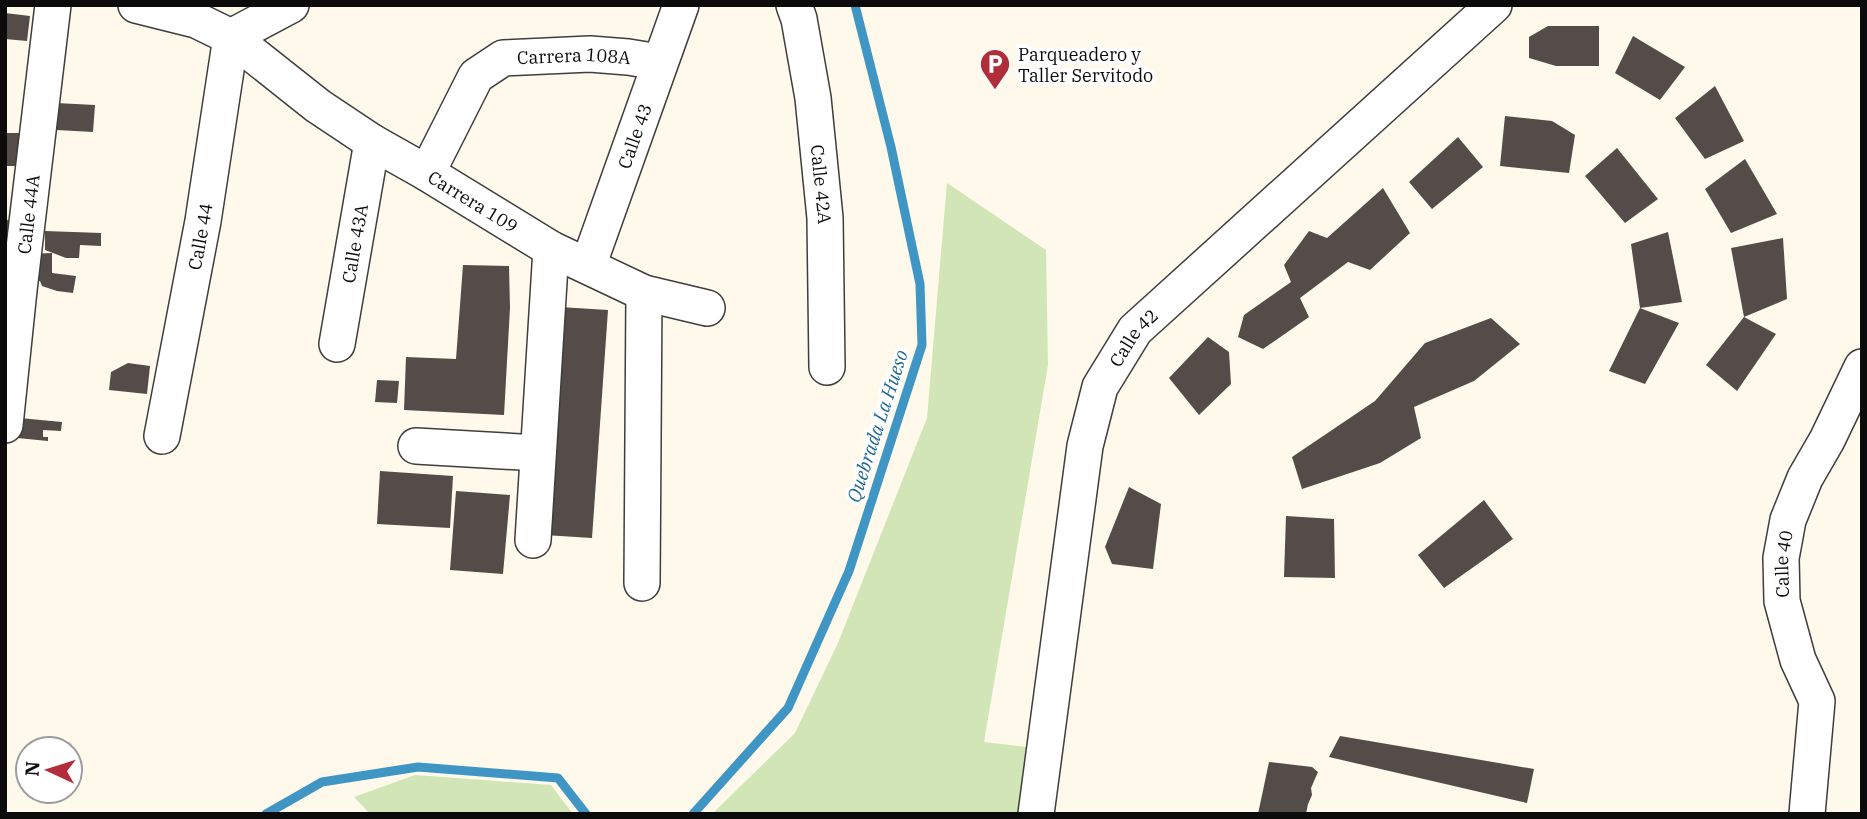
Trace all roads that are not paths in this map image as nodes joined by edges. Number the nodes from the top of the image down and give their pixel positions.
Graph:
1 (54, 5) edge
2 (136, 5) edge
3 (291, 5) edge
4 (681, 5) edge
5 (794, 5) edge
6 (1494, 5) edge
7 (231, 37) junction
8 (659, 62) junction
9 (372, 142) junction
10 (427, 173) junction
11 (551, 249) junction
12 (587, 266) junction
13 (644, 293) junction
14 (707, 308) dead end
15 (337, 344) dead end
16 (827, 367) dead end
17 (1862, 367) edge
18 (5, 425) edge
19 (162, 436) dead end
20 (416, 446) dead end
21 (538, 453) junction
22 (533, 540) dead end
23 (642, 583) dead end
24 (1034, 809) edge
25 (1806, 810) edge

1 - 18 street, Calle 44A
2 - 7 street, Carrera 109
3 - 7 street
4 - 8 street, Calle 43
5 - 16 street, Calle 42A
6 - 24 street, Calle 42
7 - 9 street, Carrera 109
7 - 19 street, Calle 44
8 - 10 street, Carrera 108A
8 - 12 street, Calle 43
9 - 10 street, Carrera 109
9 - 15 street, Calle 43A
10 - 11 street, Carrera 109
11 - 12 street, Carrera 109
11 - 21 street
12 - 13 street, Carrera 109
13 - 14 street, Carrera 109
13 - 23 street
17 - 25 street, Calle 40
20 - 21 street
21 - 22 street

